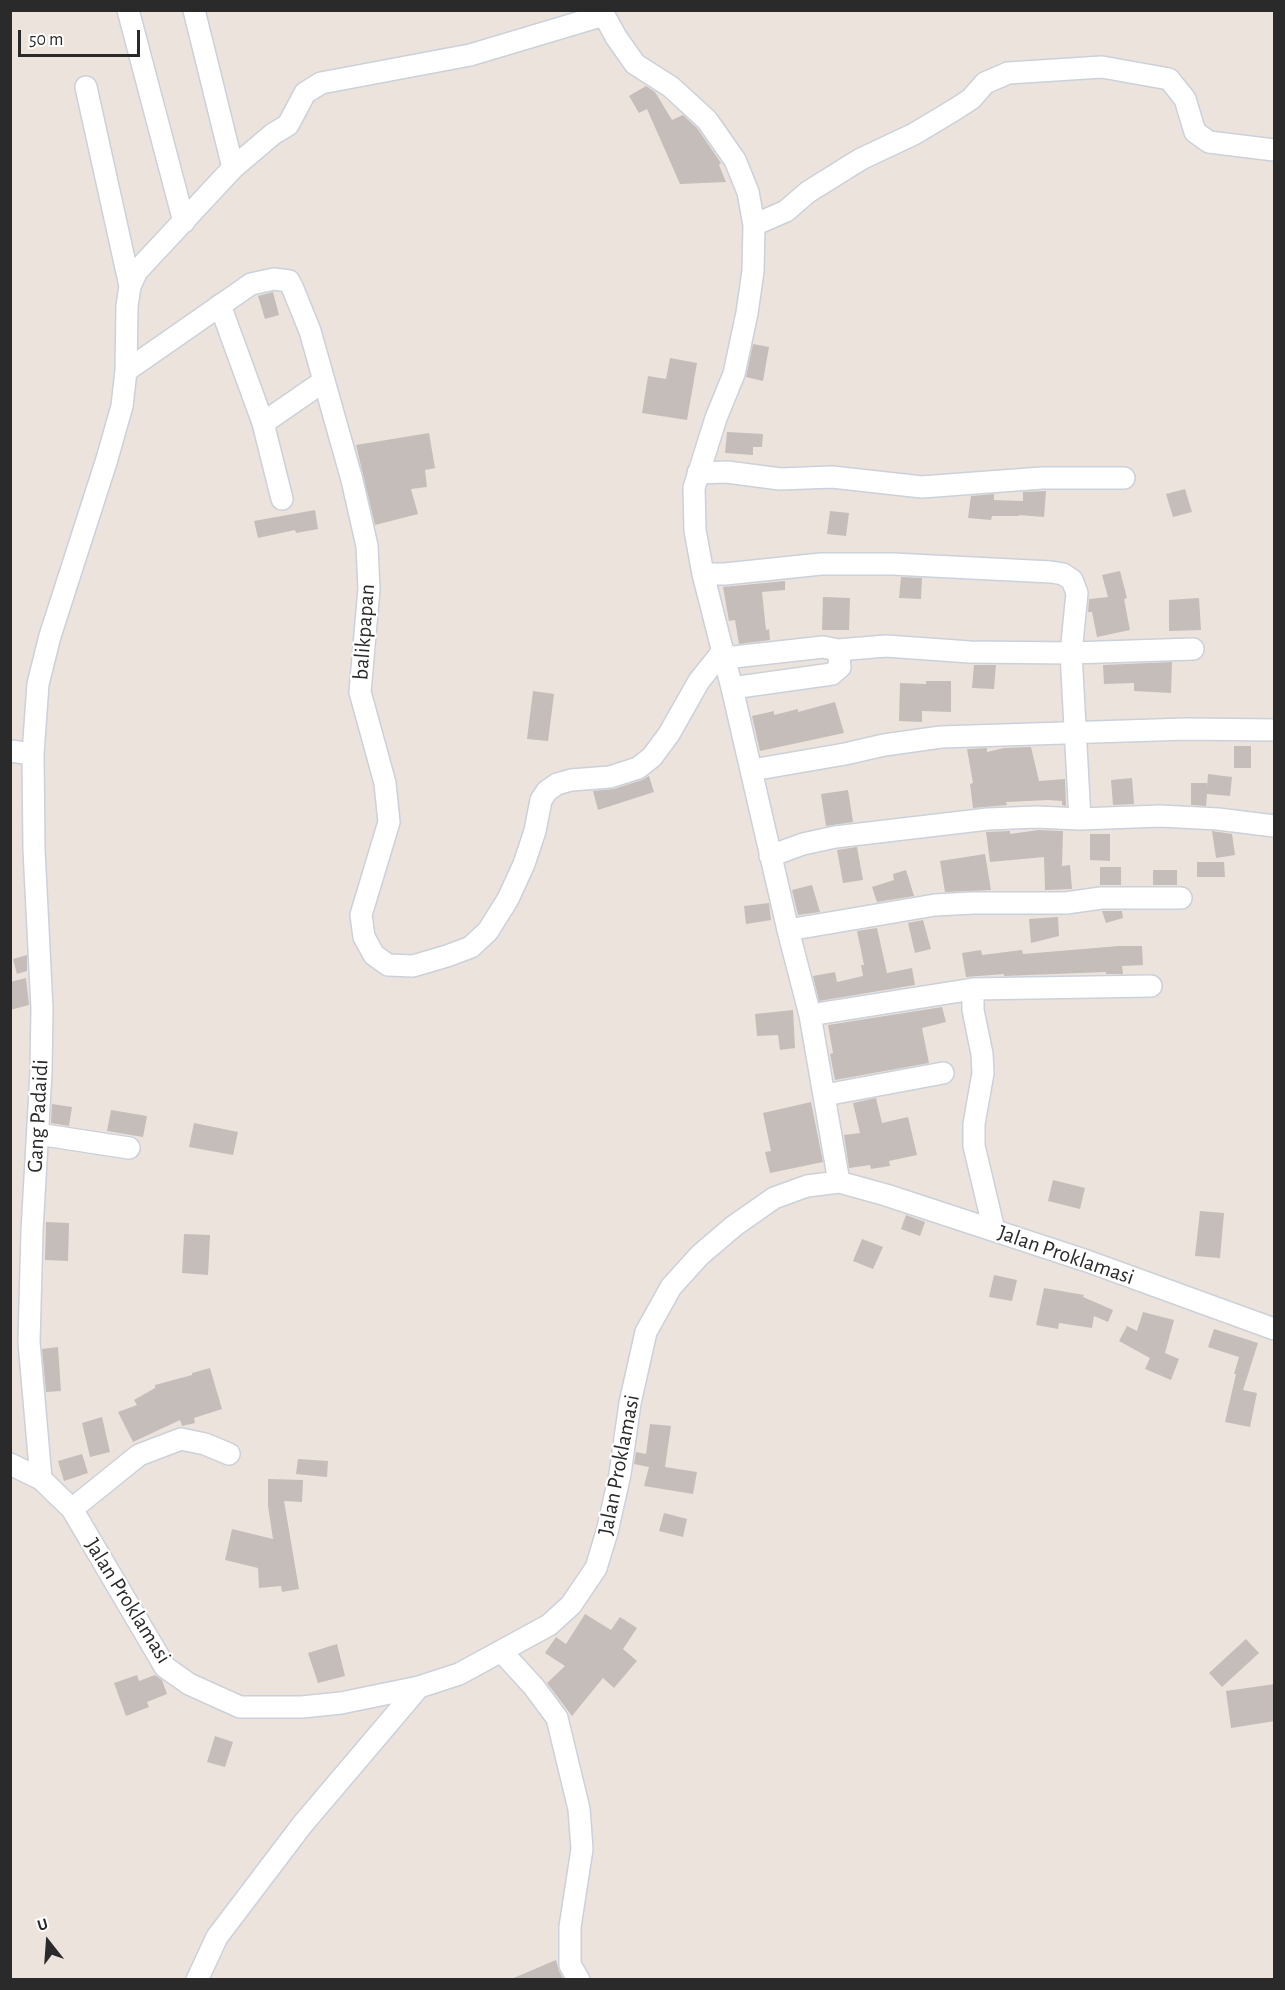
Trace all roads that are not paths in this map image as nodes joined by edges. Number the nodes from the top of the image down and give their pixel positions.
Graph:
1 (128, 10) edge
2 (194, 10) edge
3 (604, 13) edge
4 (86, 87) dead end
5 (1275, 150) edge
6 (233, 168) junction
7 (184, 222) junction
8 (754, 225) junction
9 (130, 286) junction
10 (220, 305) junction
11 (126, 371) junction
12 (324, 381) junction
13 (263, 423) junction
14 (698, 473) junction
15 (1124, 478) dead end
16 (282, 499) dead end
17 (703, 574) junction
18 (1193, 649) dead end
19 (838, 650) junction
20 (1071, 653) junction
21 (724, 654) junction
22 (732, 688) junction
23 (1275, 730) edge
24 (1077, 734) junction
25 (10, 751) edge
26 (33, 754) junction
27 (752, 770) junction
28 (1080, 819) junction
29 (1275, 826) edge
30 (770, 856) junction
31 (1181, 898) dead end
32 (788, 930) junction
33 (1152, 986) dead end
34 (973, 989) junction
35 (810, 1015) junction
36 (943, 1073) dead end
37 (825, 1095) junction
38 (38, 1134) junction
39 (129, 1148) dead end
40 (839, 1182) junction
41 (994, 1230) junction
42 (1275, 1329) edge
43 (228, 1454) dead end
44 (10, 1464) edge
45 (41, 1479) junction
46 (72, 1509) junction
47 (502, 1652) junction
48 (418, 1687) junction
49 (197, 1980) edge
50 (579, 1980) edge

1 - 7 street
2 - 6 street
3 - 6 street
3 - 8 street
4 - 9 street
5 - 8 street
6 - 7 street
7 - 9 street
8 - 14 street
9 - 11 street, Gang Padaidi
10 - 11 street, balikpapan
10 - 12 street, balikpapan
10 - 13 street
11 - 26 street, Gang Padaidi
12 - 13 street
12 - 21 street, balikpapan
13 - 16 street
14 - 15 street
14 - 17 street
17 - 20 street
17 - 21 street
18 - 20 street
19 - 20 street
19 - 21 street
19 - 22 street
20 - 24 street
21 - 22 street
22 - 27 street
23 - 24 street
24 - 27 street
24 - 28 street
25 - 26 street
26 - 38 street, Gang Padaidi
27 - 30 street
28 - 29 street
28 - 30 street
30 - 32 street
31 - 32 street
32 - 35 street
33 - 34 street
34 - 35 street
34 - 41 street
35 - 37 street
36 - 37 street
37 - 40 street
38 - 39 street
38 - 45 street, Gang Padaidi
40 - 41 street, Jalan Proklamasi
40 - 47 street, Jalan Proklamasi
41 - 42 street, Jalan Proklamasi
43 - 46 street
44 - 45 street, Jalan Proklamasi
45 - 46 street, Jalan Proklamasi
46 - 48 street, Jalan Proklamasi
47 - 48 street, Jalan Proklamasi
47 - 50 street
48 - 49 street

